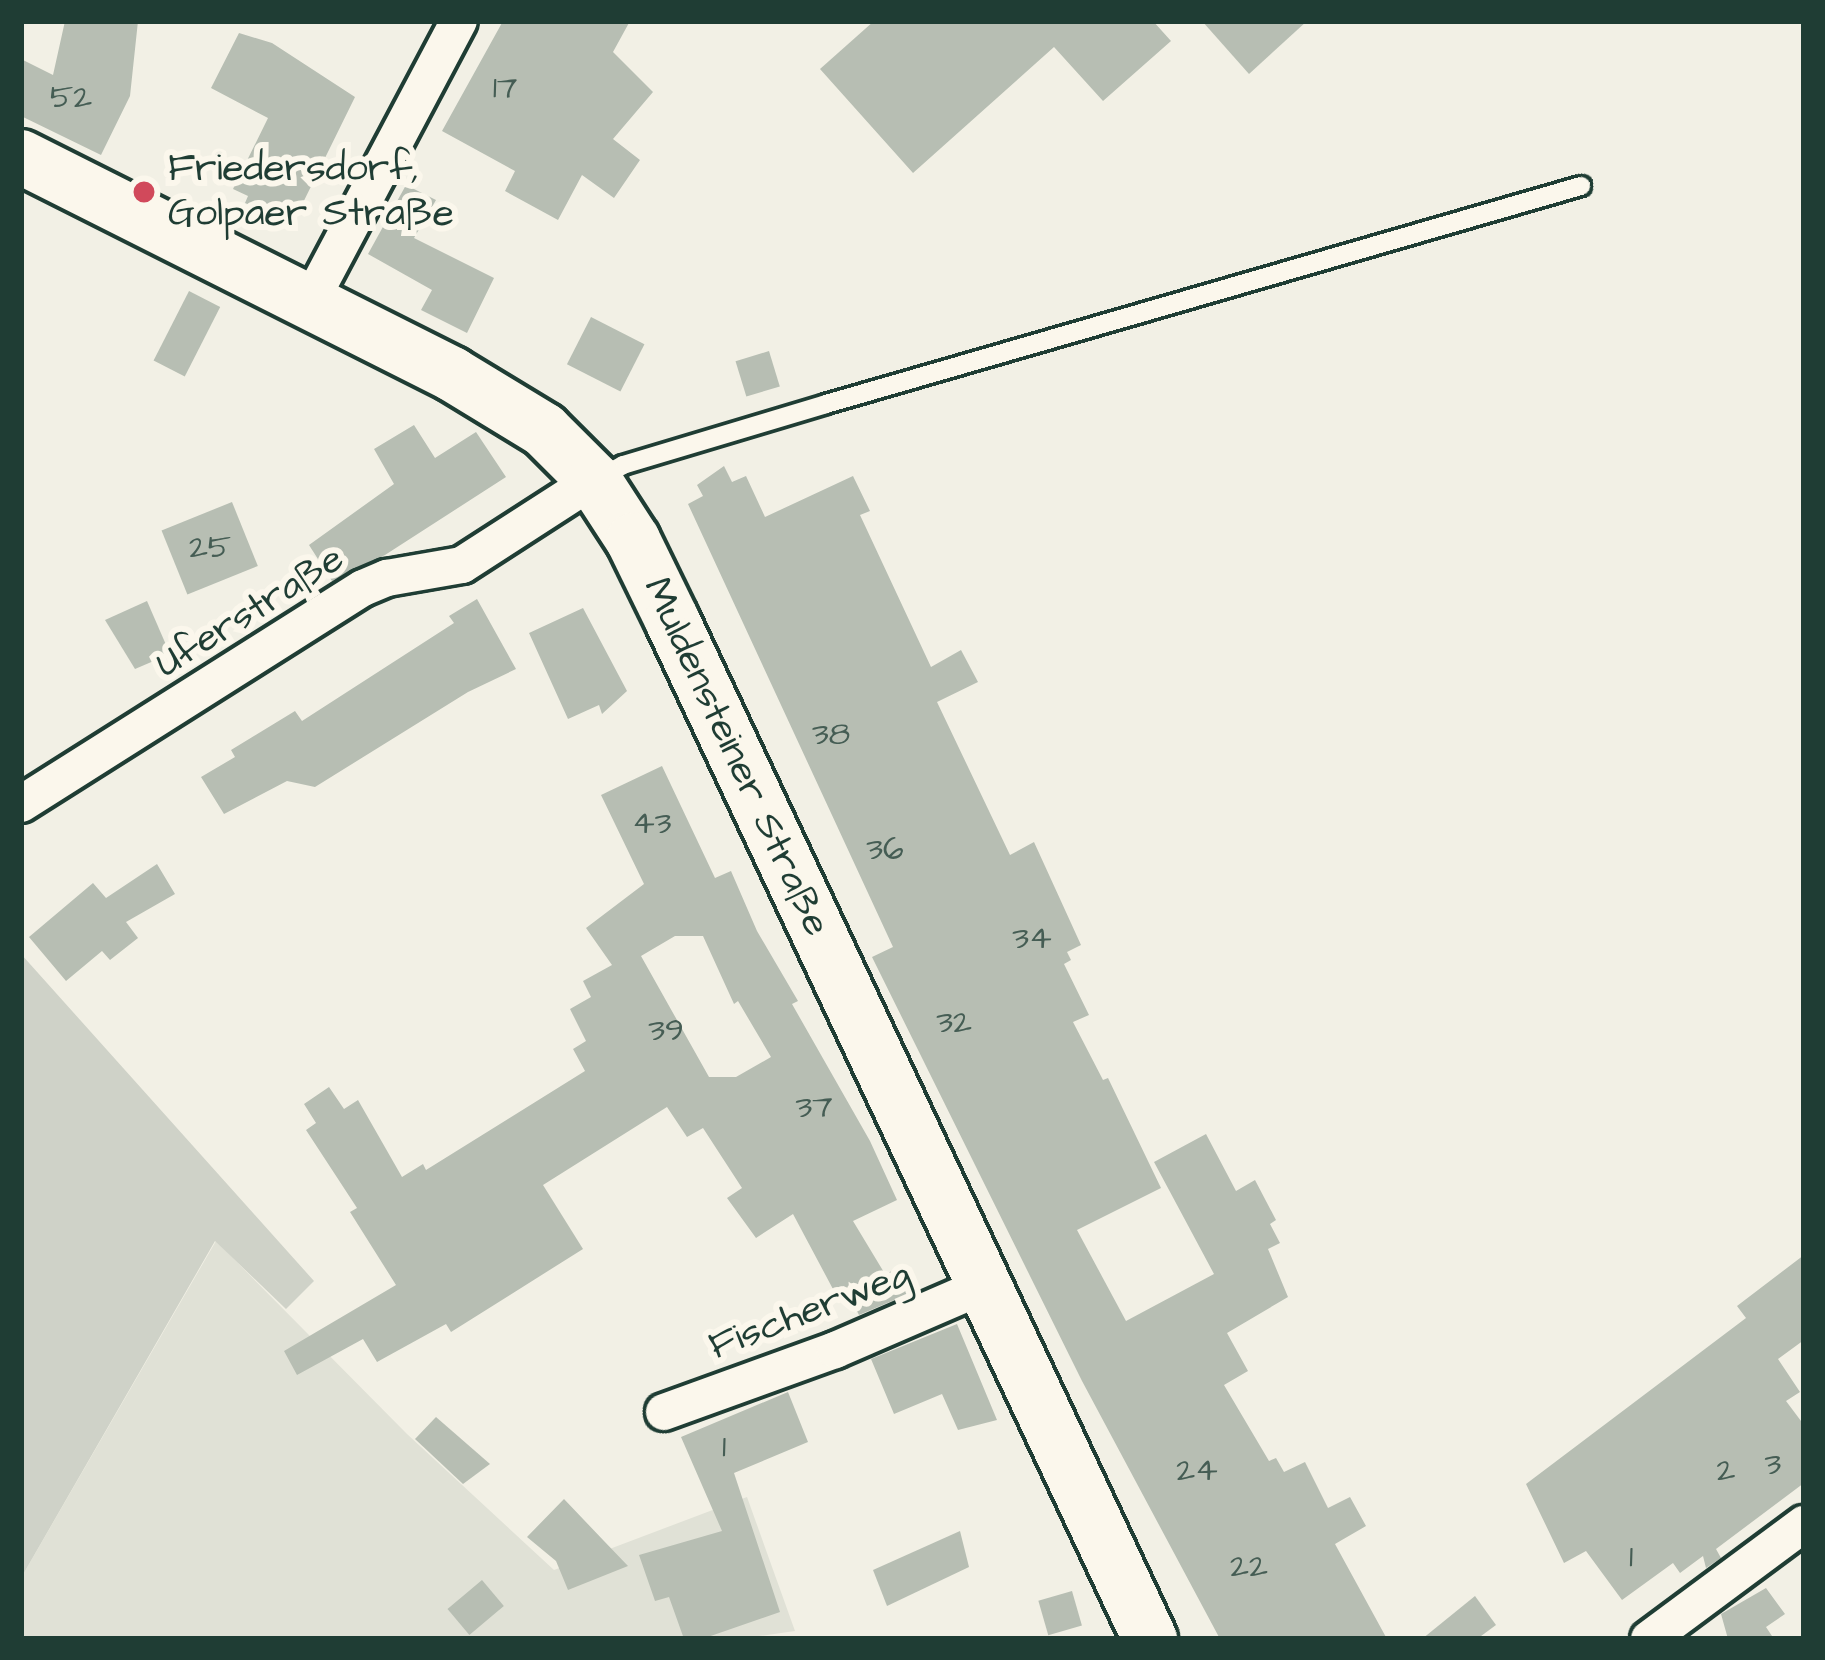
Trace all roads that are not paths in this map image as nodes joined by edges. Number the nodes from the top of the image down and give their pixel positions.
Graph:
1 (459, 21) edge
2 (21, 157) edge
3 (1582, 186) dead end
4 (310, 302) junction
5 (594, 480) junction
6 (21, 804) edge
7 (985, 1285) junction
8 (664, 1412) dead end
9 (1804, 1524) edge
10 (1150, 1639) edge
11 (1649, 1639) edge

1 - 4 street
2 - 4 main road, Muldensteiner Straße
3 - 5 lane
4 - 5 main road, Muldensteiner Straße
5 - 6 street, Uferstraße
5 - 7 main road, Muldensteiner Straße
7 - 8 street, Fischerweg
7 - 10 main road, Muldensteiner Straße
9 - 11 street

